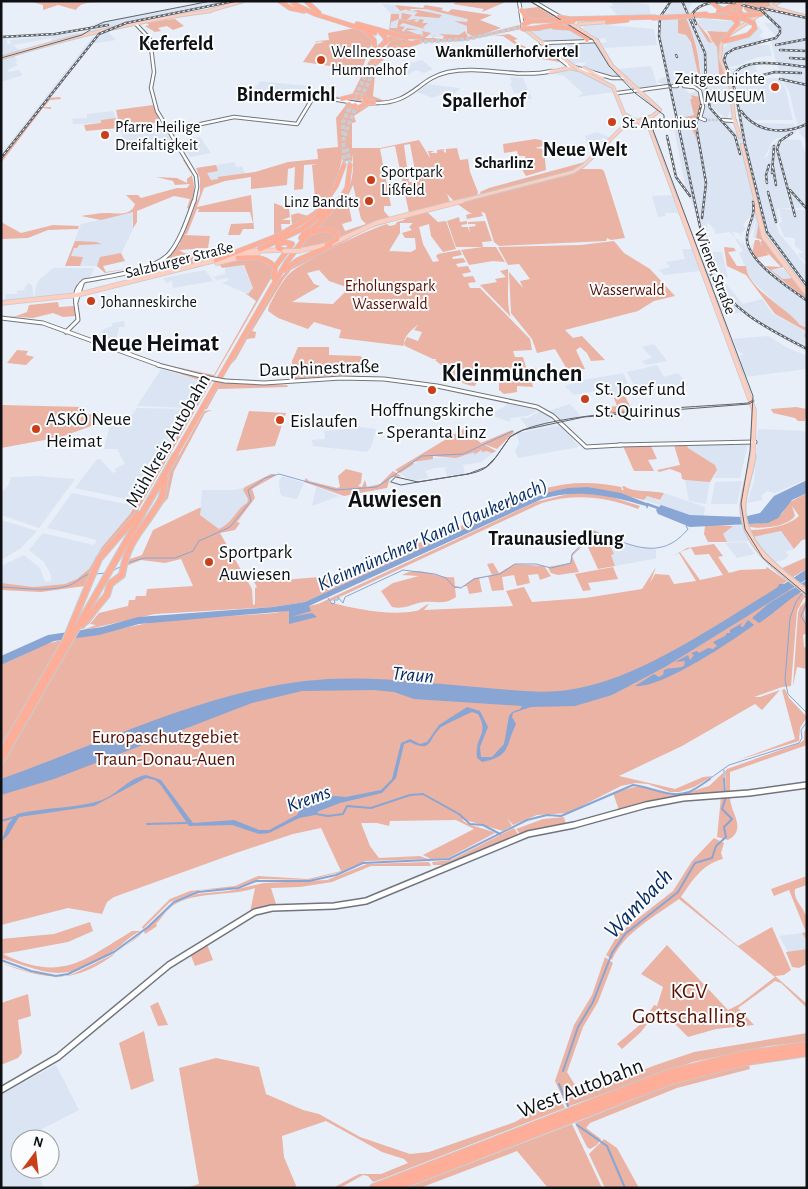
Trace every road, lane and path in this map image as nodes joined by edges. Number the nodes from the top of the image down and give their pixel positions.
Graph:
1 (243, 1) edge
2 (281, 1) edge
3 (305, 1) edge
4 (532, 1) edge
5 (780, 1) edge
6 (520, 2) edge
7 (294, 3) edge
8 (713, 3) edge
9 (739, 3) edge
10 (771, 3) edge
11 (521, 10) junction
12 (723, 11) junction
13 (761, 14) joint
14 (319, 15) junction
15 (326, 16) junction
16 (694, 16) junction
17 (521, 17) joint
18 (558, 17) junction
19 (652, 17) junction
20 (806, 17) edge
21 (745, 18) junction
22 (594, 19) junction
23 (753, 19) junction
24 (566, 22) junction
25 (607, 22) joint
26 (135, 24) junction
27 (525, 25) junction
28 (353, 26) junction
29 (554, 27) junction
30 (578, 28) junction
31 (737, 30) junction
32 (377, 31) junction
33 (586, 32) junction
34 (403, 38) junction
35 (418, 40) junction
36 (589, 41) junction
37 (597, 41) junction
38 (724, 41) junction
39 (541, 43) junction
40 (375, 51) junction
41 (1, 58) edge
42 (372, 62) tunnel mouth
43 (570, 65) junction
44 (584, 68) joint
45 (550, 72) junction
46 (597, 73) junction
47 (590, 75) junction
48 (625, 78) junction
49 (612, 86) junction
50 (677, 86) dead end
51 (684, 86) dead end
52 (637, 91) junction
53 (618, 93) junction
54 (313, 98) junction
55 (340, 100) junction
56 (357, 101) junction
57 (374, 102) joint
58 (388, 102) junction
59 (626, 116) junction
60 (653, 116) junction
61 (643, 119) junction
62 (705, 120) dead end
63 (722, 120) tunnel mouth
64 (635, 121) junction
65 (735, 121) junction
66 (628, 124) junction
67 (650, 128) junction
68 (168, 131) junction
69 (740, 137) dead end
70 (742, 145) dead end
71 (344, 165) tunnel mouth
72 (320, 209) junction
73 (329, 246) junction
74 (260, 250) dead end
75 (285, 250) junction
76 (249, 253) dead end
77 (238, 258) junction
78 (215, 262) junction
79 (275, 267) junction
80 (283, 271) junction
81 (275, 278) junction
82 (86, 280) junction
83 (807, 294) edge
84 (76, 295) junction
85 (1, 304) edge
86 (1, 318) edge
87 (66, 332) junction
88 (139, 358) joint
89 (755, 442) junction
90 (584, 446) joint
91 (166, 472) junction
92 (138, 514) junction
93 (103, 579) junction
94 (807, 592) edge
95 (72, 633) junction
96 (12, 738) junction
97 (1, 752) edge
98 (1, 761) edge
99 (807, 785) edge
100 (807, 1046) edge
101 (807, 1052) edge
102 (1, 1090) edge
103 (374, 1188) edge
104 (393, 1188) edge

1 - 26 main road
2 - 7 main road
2 - 14 highway
3 - 7 main road
3 - 15 highway
4 - 18 main road
5 - 13 main road
5 - 23 main road
6 - 11 main road
7 - 14 highway
7 - 15 highway
8 - 12 highway
8 - 23 highway
9 - 12 highway
9 - 21 highway, bridge
9 - 23 highway
10 - 20 main road, bridge
11 - 17 main road
11 - 27 highway
12 - 16 highway
12 - 16 highway
12 - 21 highway
12 - 23 highway
12 - 38 highway
13 - 23 highway
14 - 28 highway
15 - 32 highway
16 - 19 highway, bridge
17 - 27 highway
18 - 22 highway
18 - 24 main road
19 - 22 highway
19 - 22 highway
19 - 25 highway
21 - 23 highway, bridge
22 - 24 highway
23 - 31 main road
23 - 31 highway
23 - 38 main road
23 - 38 highway
24 - 27 highway
24 - 27 highway
24 - 29 highway
24 - 30 main road
24 - 33 highway
25 - 30 main road
26 - 41 main road
26 - 68 main road
27 - 29 highway, bridge
27 - 39 main road
28 - 32 highway
28 - 40 highway
29 - 36 highway
30 - 33 main road
31 - 38 main road
32 - 34 highway, bridge
32 - 34 highway, bridge
32 - 35 highway, bridge
33 - 37 main road
34 - 35 highway
34 - 35 highway
35 - 40 highway
36 - 37 main road
36 - 39 main road
37 - 48 main road
38 - 65 main road
39 - 43 main road
40 - 42 highway
43 - 44 main road
43 - 45 main road
43 - 47 main road, bridge
44 - 46 main road
45 - 47 main road
45 - 58 main road
46 - 48 main road
46 - 49 main road
47 - 49 main road
48 - 52 main road
49 - 53 main road
50 - 52 main road
51 - 62 main road
52 - 53 main road
52 - 60 main road
53 - 59 main road
54 - 55 main road
54 - 55 main road
54 - 68 main road
55 - 56 highway
55 - 56 highway
56 - 57 highway
56 - 58 main road
57 - 58 main road
59 - 64 main road
59 - 66 main road
60 - 61 main road, Salzburger Straße
60 - 67 main road
61 - 64 main road, Salzburger Straße
61 - 67 main road
63 - 65 main road
64 - 66 main road, Salzburger Straße
64 - 67 main road
65 - 69 main road
66 - 73 main road, Salzburger Straße
67 - 89 main road, Wiener Straße
68 - 82 main road
70 - 83 main road
71 - 72 highway, Mühlkreis Autobahn
72 - 78 highway
72 - 81 highway, Mühlkreis Autobahn
73 - 75 main road, Salzburger Straße, bridge
73 - 80 highway
73 - 80 highway
74 - 81 highway, Mühlkreis Autobahn, bridge
75 - 77 main road, Salzburger Straße
75 - 78 main road, Salzburger Straße
75 - 79 highway
76 - 78 highway
77 - 78 main road, Salzburger Straße
77 - 79 highway
78 - 84 main road, Salzburger Straße
78 - 84 main road, Salzburger Straße
79 - 81 highway
80 - 81 highway
81 - 91 highway, Mühlkreis Autobahn
81 - 92 highway, Mühlkreis Autobahn
82 - 84 main road
82 - 84 main road
84 - 85 main road, Salzburger Straße
84 - 87 main road
86 - 87 main road, Dauphinestraße
87 - 88 main road, Dauphinestraße
88 - 90 main road, Dauphinestraße, bridge
89 - 90 main road, Dauphinestraße
89 - 94 main road, Wiener Straße
91 - 93 highway, Mühlkreis Autobahn
91 - 95 highway
92 - 93 highway, Mühlkreis Autobahn
92 - 95 highway
93 - 95 highway, Mühlkreis Autobahn
95 - 96 highway, Mühlkreis Autobahn
96 - 97 highway
96 - 98 highway
99 - 102 main road
100 - 103 highway, West Autobahn
101 - 104 highway, West Autobahn

